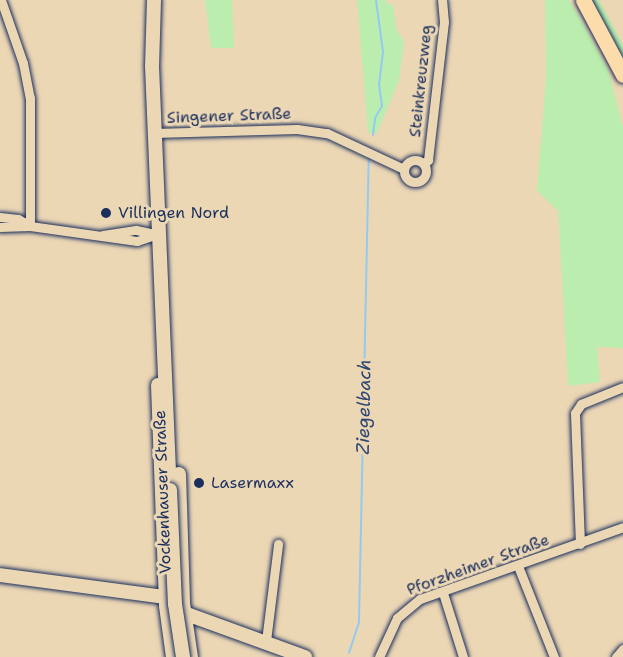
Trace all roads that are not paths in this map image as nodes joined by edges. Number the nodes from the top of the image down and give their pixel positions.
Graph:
1 (1, 0) edge
2 (154, 0) edge
3 (442, 0) edge
4 (583, 0) edge
5 (623, 75) edge
6 (154, 133) junction
7 (424, 165) junction
8 (404, 169) junction
9 (0, 217) edge
10 (30, 226) junction
11 (0, 227) edge
12 (157, 234) junction
13 (163, 327) junction
14 (623, 387) edge
15 (623, 527) edge
16 (278, 544) dead end
17 (580, 544) junction
18 (518, 566) junction
19 (164, 571) junction
20 (0, 575) edge
21 (96, 588) junction
22 (136, 590) junction
23 (443, 593) junction
24 (165, 601) junction
25 (184, 608) junction
26 (213, 624) junction
27 (188, 638) junction
28 (266, 641) junction
29 (623, 649) edge
30 (173, 657) edge
31 (183, 657) edge
32 (191, 657) edge
33 (305, 657) edge
34 (379, 657) edge
35 (463, 657) edge
36 (554, 657) edge
37 (616, 657) edge

1 - 10 street
2 - 6 main road, Vockenhauser Straße
3 - 7 street, Steinkreuzweg
4 - 5 main road
6 - 8 street, Singener Straße
6 - 12 main road, Vockenhauser Straße
7 - 8 street
7 - 8 street
9 - 10 street
10 - 11 street
10 - 12 street
12 - 13 main road, Vockenhauser Straße
13 - 19 main road, Vockenhauser Straße
13 - 25 main road, Vockenhauser Straße
13 - 31 main road, Vockenhauser Straße, bridge
14 - 17 street
15 - 17 street, Pforzheimer Straße
16 - 28 street
17 - 18 street, Pforzheimer Straße
18 - 23 street, Pforzheimer Straße
18 - 36 street
19 - 22 main road
19 - 24 main road, Vockenhauser Straße
20 - 21 main road
21 - 22 main road
21 - 24 main road
22 - 24 main road
23 - 34 street, Pforzheimer Straße
23 - 35 street
24 - 30 main road, Vockenhauser Straße
25 - 26 main road
25 - 27 main road, Vockenhauser Straße
25 - 28 main road
26 - 27 main road
26 - 28 main road
27 - 32 main road, Vockenhauser Straße
28 - 33 main road
29 - 37 street

